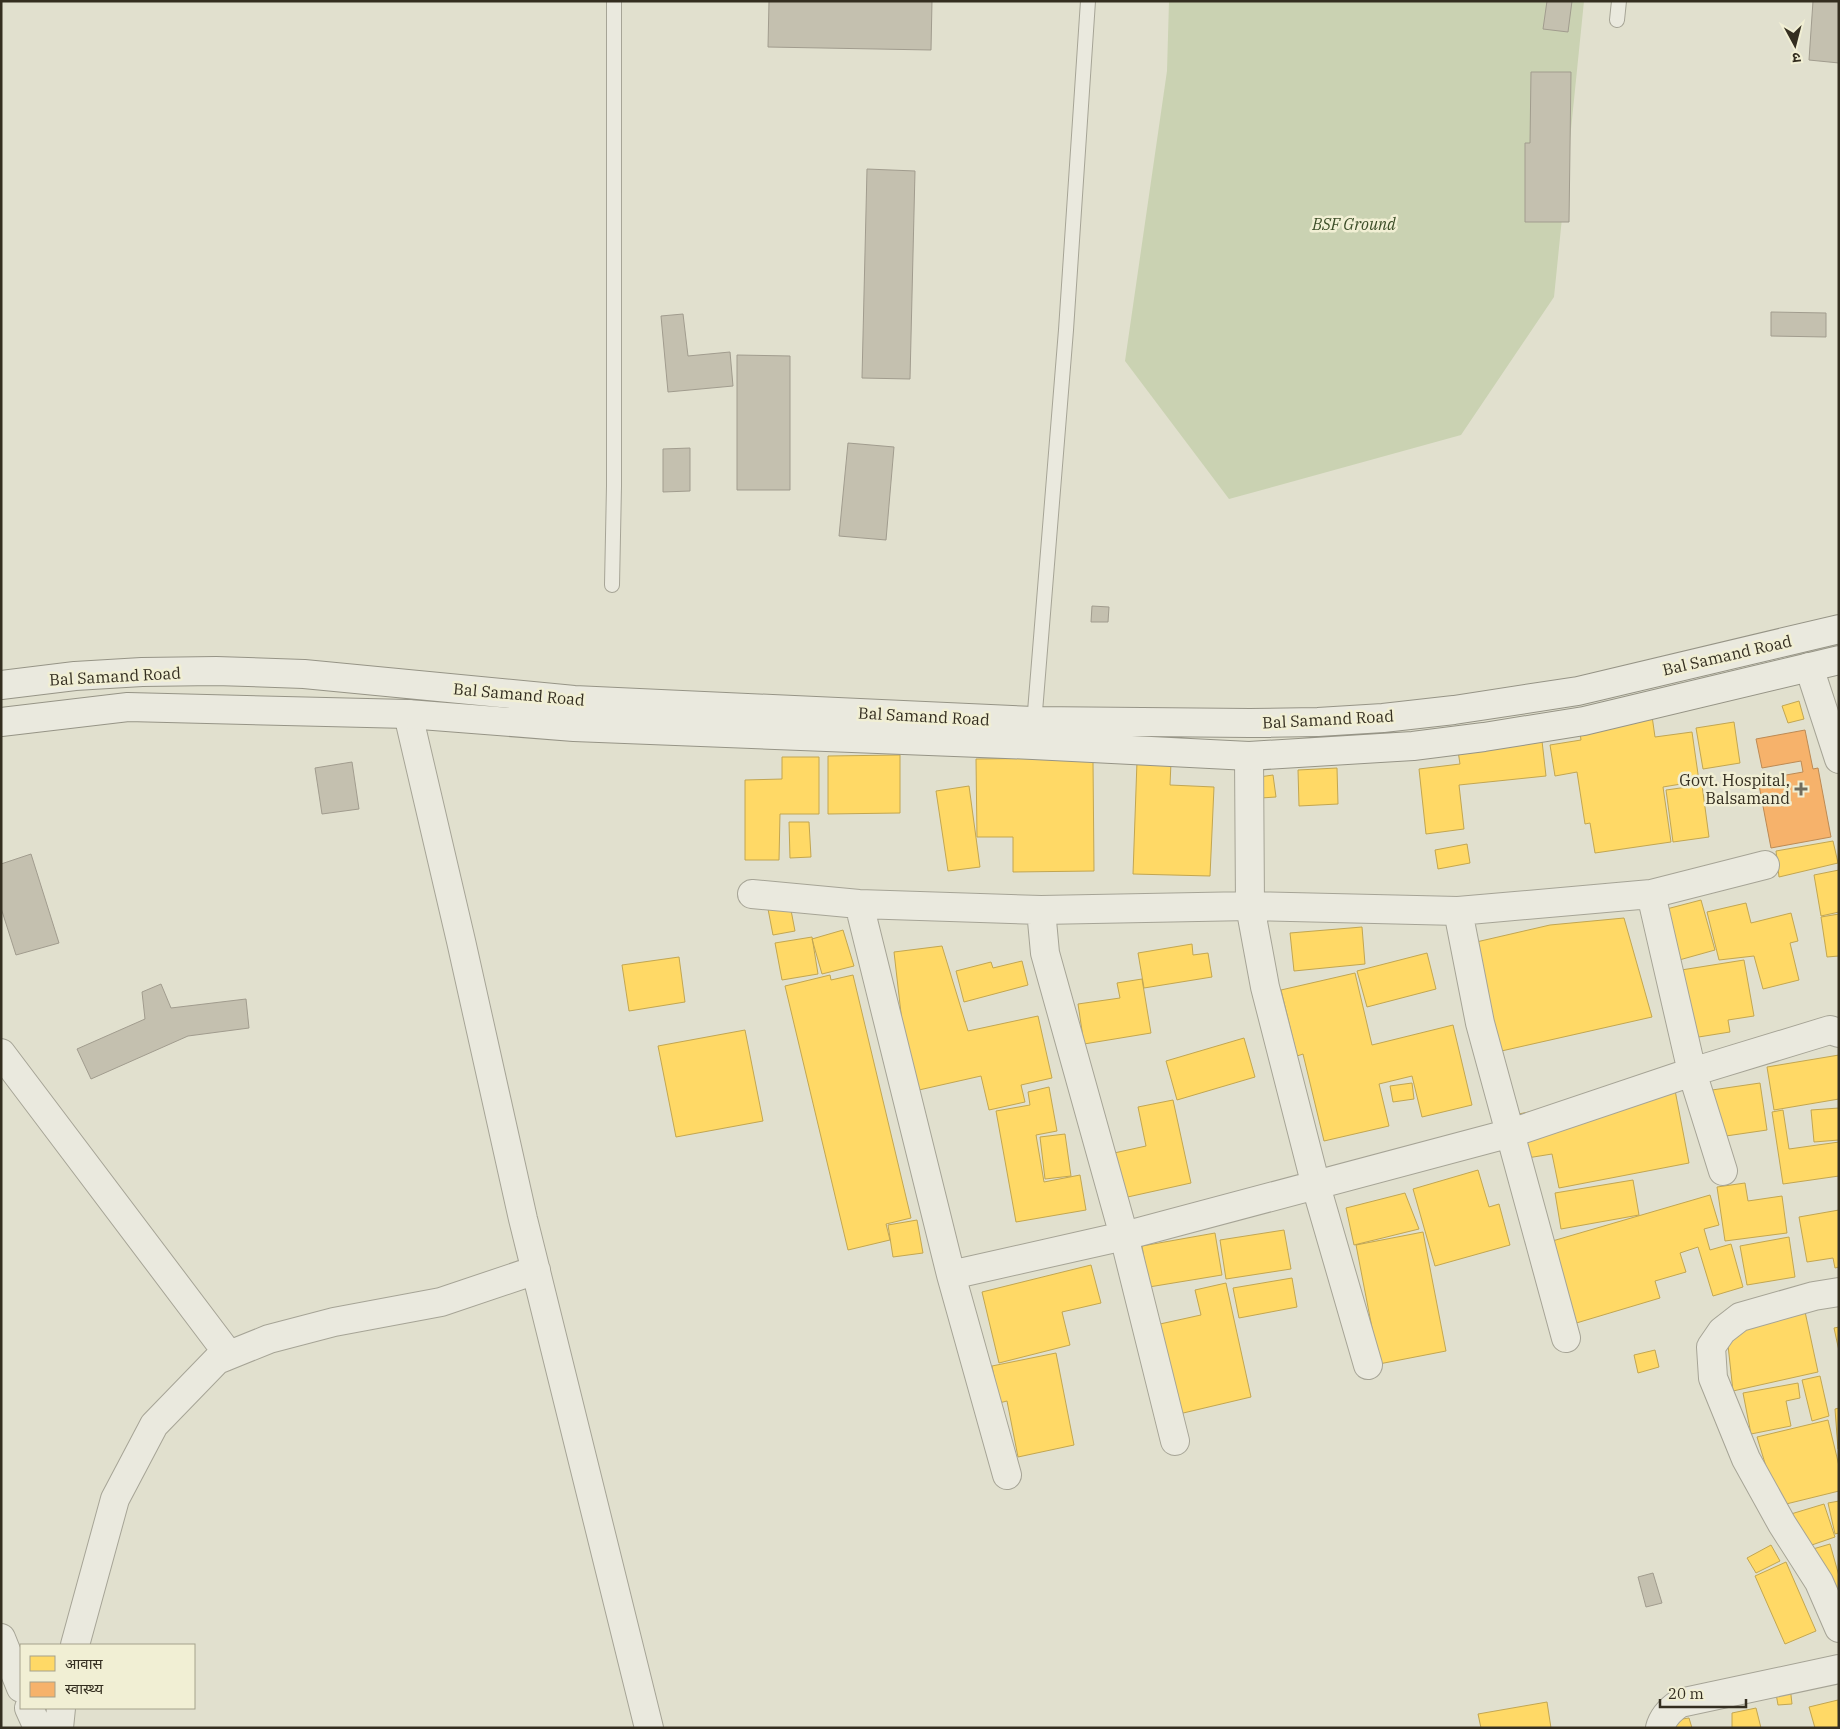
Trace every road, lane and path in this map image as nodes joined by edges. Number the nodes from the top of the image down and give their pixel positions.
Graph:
1 (614, 1) edge
2 (1088, 1) edge
3 (1619, 1) edge
4 (1617, 20) dead end
5 (612, 585) dead end
6 (1839, 629) edge
7 (1839, 660) edge
8 (1809, 667) junction
9 (1, 685) edge
10 (1578, 691) junction
11 (408, 714) junction
12 (1584, 721) junction
13 (1, 722) edge
14 (1033, 733) junction
15 (1249, 756) junction
16 (1839, 759) edge
17 (1765, 865) dead end
18 (752, 894) dead end
19 (1651, 894) junction
20 (859, 904) junction
21 (1250, 906) junction
22 (1041, 910) junction
23 (1458, 911) junction
24 (1839, 1033) edge
25 (1, 1053) edge
26 (1692, 1072) junction
27 (1510, 1133) junction
28 (1723, 1171) dead end
29 (1316, 1186) junction
30 (1124, 1236) junction
31 (536, 1270) junction
32 (951, 1275) junction
33 (1839, 1292) edge
34 (1566, 1338) dead end
35 (229, 1355) junction
36 (1368, 1365) dead end
37 (1175, 1441) dead end
38 (1007, 1475) dead end
39 (1839, 1628) edge
40 (1, 1638) edge
41 (75, 1644) edge
42 (1839, 1669) edge
43 (20, 1686) edge
44 (29, 1709) edge
45 (61, 1709) edge
46 (38, 1728) edge
47 (58, 1728) edge
48 (649, 1728) edge
49 (1660, 1728) edge

1 - 5 lane
2 - 14 lane
3 - 4 lane
6 - 10 street, Bal Samand Road
7 - 8 street, Bal Samand Road
8 - 12 street, Bal Samand Road
8 - 16 street
9 - 14 street, Bal Samand Road
10 - 12 lane
10 - 14 street, Bal Samand Road
11 - 13 street, Bal Samand Road
11 - 14 street, Bal Samand Road
11 - 31 street
12 - 15 street, Bal Samand Road
14 - 15 street, Bal Samand Road
15 - 21 street
17 - 19 street
18 - 20 street
19 - 23 street
19 - 26 street
20 - 22 street
20 - 32 street
21 - 22 street
21 - 23 street
21 - 29 street
22 - 30 street
23 - 27 street
24 - 26 street
25 - 35 street
26 - 27 street
26 - 28 street
27 - 29 street
27 - 34 street
29 - 30 street
29 - 36 street
30 - 32 street
30 - 37 street
31 - 35 street
31 - 48 street
32 - 38 street
33 - 39 street
35 - 41 street
40 - 43 street
42 - 49 street
44 - 46 street
45 - 47 street

